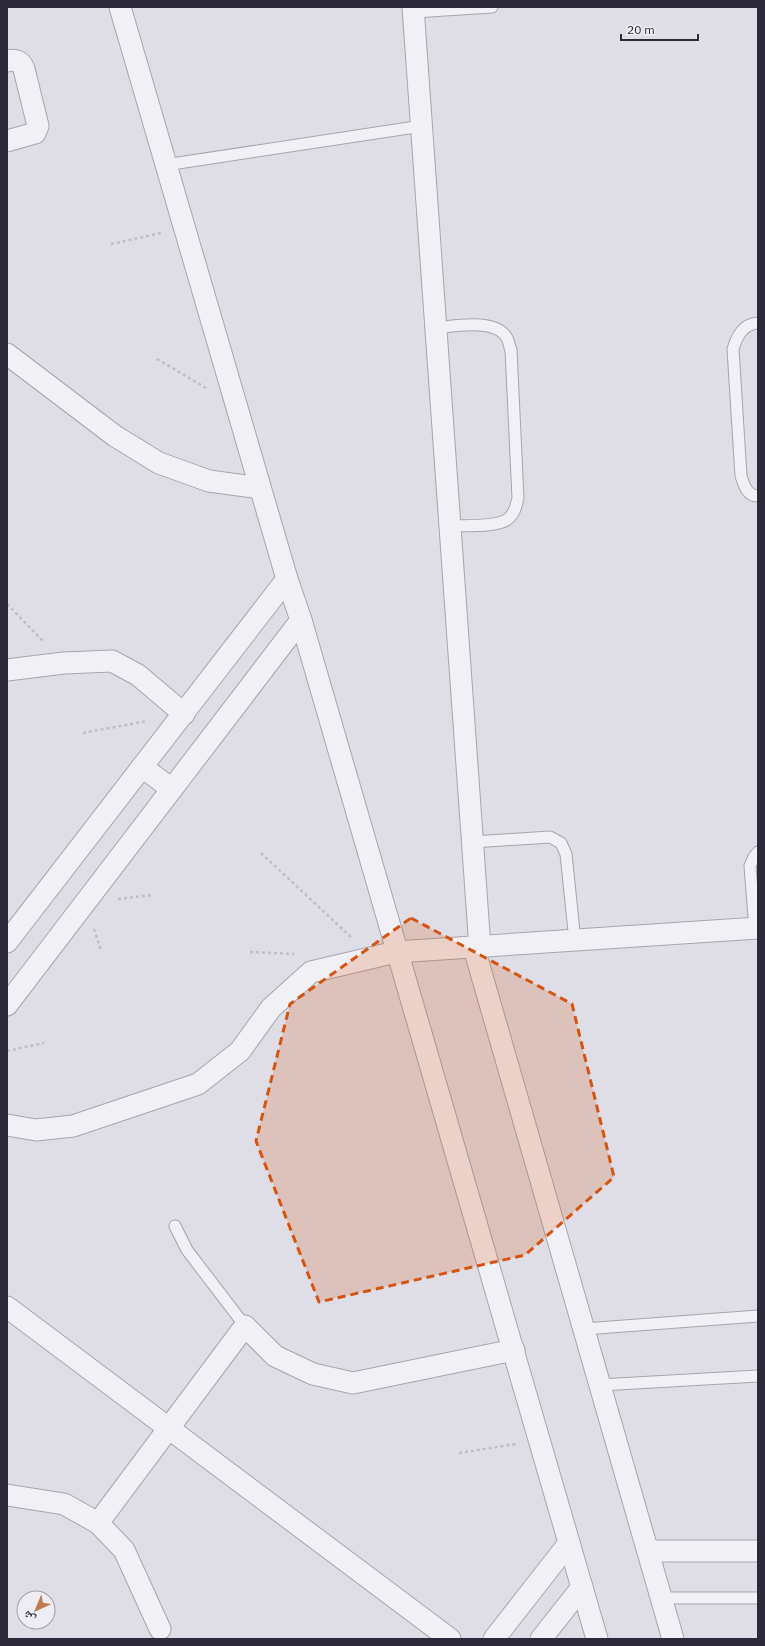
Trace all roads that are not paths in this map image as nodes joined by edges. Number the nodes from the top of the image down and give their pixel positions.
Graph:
1 (120, 7) edge
2 (492, 7) edge
3 (414, 9) edge
4 (7, 61) edge
5 (422, 126) junction
6 (7, 141) edge
7 (165, 164) junction
8 (758, 322) edge
9 (436, 328) junction
10 (7, 354) edge
11 (260, 488) junction
12 (758, 496) edge
13 (450, 526) junction
14 (287, 579) junction
15 (301, 620) junction
16 (7, 670) edge
17 (184, 714) junction
18 (142, 767) junction
19 (172, 789) junction
20 (473, 842) junction
21 (758, 852) edge
22 (756, 928) edge
23 (575, 941) junction
24 (7, 942) edge
25 (477, 948) junction
26 (396, 952) junction
27 (7, 1005) edge
28 (7, 1125) edge
29 (175, 1226) dead end
30 (7, 1307) edge
31 (758, 1316) edge
32 (245, 1326) junction
33 (584, 1329) junction
34 (514, 1350) junction
35 (758, 1376) edge
36 (600, 1385) junction
37 (169, 1428) junction
38 (7, 1495) edge
39 (98, 1523) junction
40 (569, 1543) junction
41 (648, 1551) junction
42 (758, 1551) edge
43 (582, 1587) junction
44 (662, 1598) junction
45 (758, 1598) edge
46 (160, 1629) dead end
47 (450, 1639) edge
48 (494, 1639) edge
49 (541, 1639) edge
50 (597, 1639) edge
51 (674, 1639) edge

1 - 7 street
2 - 3 lane
3 - 5 street
4 - 6 street
5 - 7 lane
5 - 9 street
7 - 11 street
8 - 12 lane
9 - 13 street
9 - 13 lane
10 - 11 street
11 - 14 street
13 - 20 street
14 - 15 street
14 - 17 street
15 - 19 street
15 - 26 street
16 - 17 street
17 - 18 street
18 - 19 street
18 - 24 street
19 - 27 street
20 - 23 lane
20 - 25 street
21 - 22 lane
22 - 23 street
23 - 25 street
25 - 26 street
25 - 33 street
26 - 28 street
26 - 34 street
29 - 32 lane
30 - 37 street
31 - 33 lane
32 - 34 street
32 - 37 street
33 - 36 street
34 - 40 street
35 - 36 lane
36 - 41 street
37 - 39 street
37 - 47 street
38 - 39 street
39 - 46 street
40 - 43 street
40 - 48 street
41 - 42 street
41 - 44 street
43 - 49 street
43 - 50 street
44 - 45 lane
44 - 51 street

